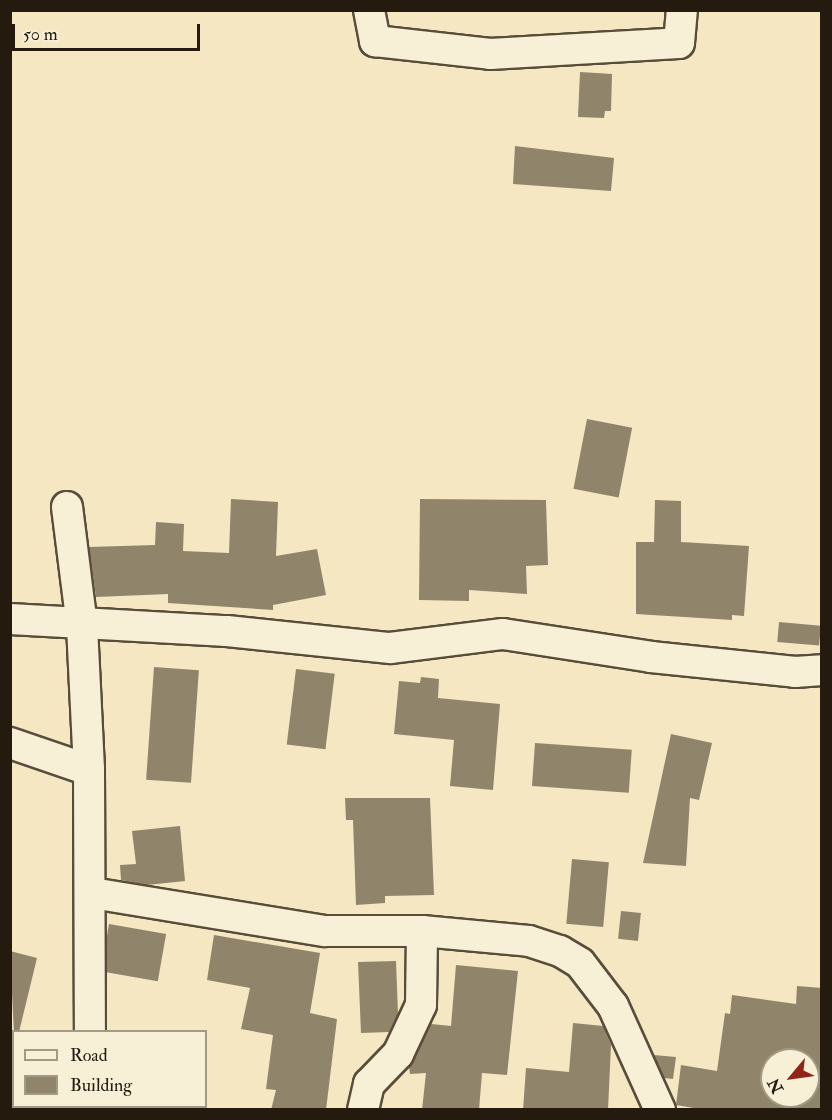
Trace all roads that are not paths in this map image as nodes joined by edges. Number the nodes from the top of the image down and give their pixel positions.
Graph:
1 (369, 10) edge
2 (682, 10) edge
3 (67, 507) dead end
4 (10, 619) edge
5 (82, 626) junction
6 (822, 670) edge
7 (10, 743) edge
8 (89, 770) junction
9 (92, 893) junction
10 (422, 931) junction
11 (90, 1030) edge
12 (363, 1110) edge
13 (660, 1110) edge

1 - 2 street
3 - 5 street
4 - 5 street
5 - 6 street
5 - 8 street
7 - 8 street
8 - 9 street
9 - 10 street
9 - 11 street
10 - 12 street
10 - 13 street

